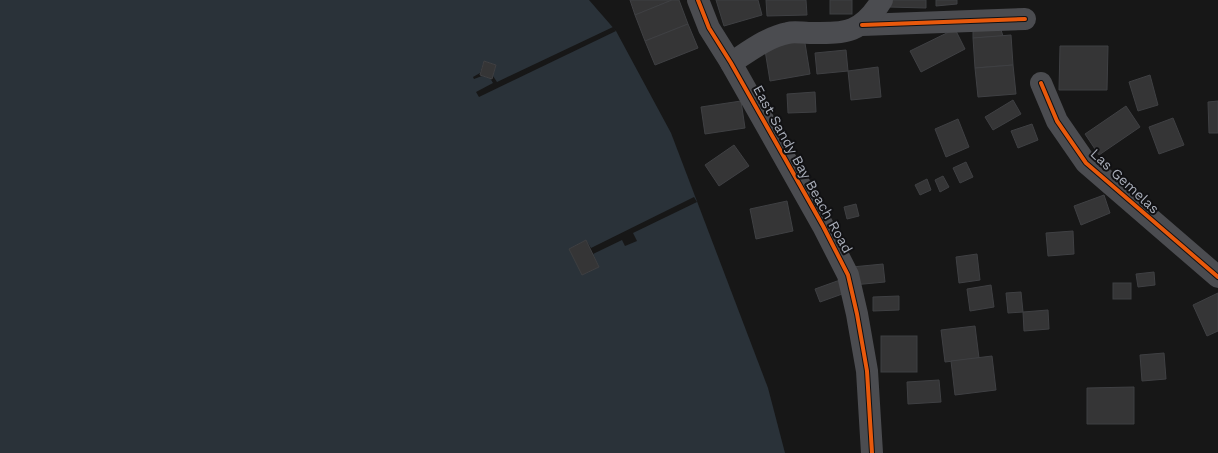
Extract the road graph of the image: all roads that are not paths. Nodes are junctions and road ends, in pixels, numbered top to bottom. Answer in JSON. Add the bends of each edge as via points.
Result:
{"nodes":[{"id":1,"x":698,"y":0,"type":"edge"},
{"id":2,"x":882,"y":0,"type":"edge"},
{"id":3,"x":1025,"y":19,"type":"dead end"},
{"id":4,"x":862,"y":24,"type":"junction"},
{"id":5,"x":731,"y":63,"type":"junction"},
{"id":6,"x":1041,"y":83,"type":"dead end"},
{"id":7,"x":1218,"y":277,"type":"edge"},
{"id":8,"x":872,"y":453,"type":"edge"}],
"edges":[{"from":1,"to":5,"type":"street","name":"East Sandy Bay Beach Road","via":[[709,28]]},
{"from":2,"to":4,"type":"street"},
{"from":3,"to":4,"type":"street"},
{"from":4,"to":5,"type":"street","via":[[851,31],[836,33],[788,32],[774,37]]},
{"from":5,"to":8,"type":"street","name":"East Sandy Bay Beach Road","via":[[848,275],[858,314],[867,371]]},
{"from":6,"to":7,"type":"street","name":"Las Gemelas","via":[[1057,121],[1086,162]]}]}
